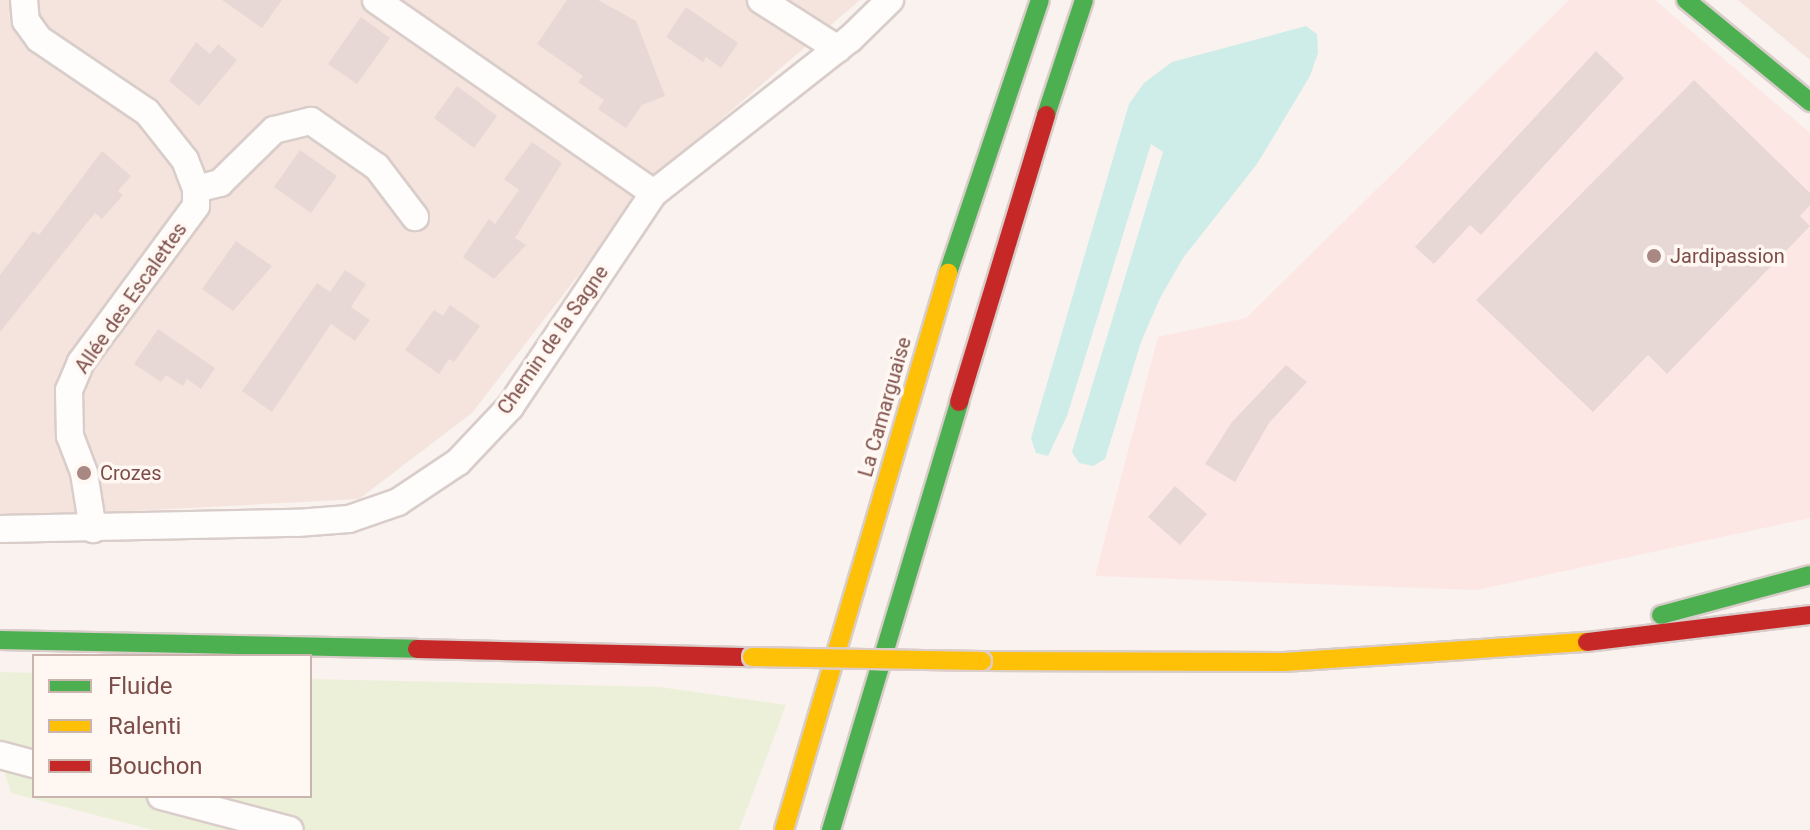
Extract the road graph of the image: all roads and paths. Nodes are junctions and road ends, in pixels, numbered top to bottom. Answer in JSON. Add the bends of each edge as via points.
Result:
{"nodes":[{"id":1,"x":24,"y":0,"type":"edge"},
{"id":2,"x":376,"y":0,"type":"edge"},
{"id":3,"x":761,"y":0,"type":"edge"},
{"id":4,"x":890,"y":0,"type":"edge"},
{"id":5,"x":1040,"y":0,"type":"edge"},
{"id":6,"x":1084,"y":0,"type":"edge"},
{"id":7,"x":1686,"y":0,"type":"edge"},
{"id":8,"x":838,"y":49,"type":"junction"},
{"id":9,"x":1810,"y":102,"type":"edge"},
{"id":10,"x":196,"y":189,"type":"junction"},
{"id":11,"x":654,"y":193,"type":"junction"},
{"id":12,"x":415,"y":217,"type":"dead end"},
{"id":13,"x":0,"y":529,"type":"edge"},
{"id":14,"x":93,"y":529,"type":"junction"},
{"id":15,"x":1810,"y":575,"type":"edge"},
{"id":16,"x":1810,"y":615,"type":"edge"},
{"id":17,"x":1584,"y":639,"type":"junction"},
{"id":18,"x":0,"y":640,"type":"edge"},
{"id":19,"x":813,"y":731,"type":"junction"},
{"id":20,"x":0,"y":755,"type":"edge"},
{"id":21,"x":32,"y":763,"type":"edge"},
{"id":22,"x":169,"y":798,"type":"edge"},
{"id":23,"x":290,"y":830,"type":"edge"},
{"id":24,"x":775,"y":830,"type":"edge"},
{"id":25,"x":784,"y":830,"type":"edge"},
{"id":26,"x":831,"y":830,"type":"edge"}],
"edges":[{"from":1,"to":10,"type":"street","via":[[26,21],[39,39],[147,112],[185,160]]},
{"from":2,"to":11,"type":"street"},
{"from":3,"to":8,"type":"street"},
{"from":4,"to":8,"type":"street","name":"Chemin de la Sagne"},
{"from":5,"to":19,"type":"main road","name":"La Camarguaise","via":[[940,296]]},
{"from":6,"to":26,"type":"main road","via":[[1032,156]]},
{"from":7,"to":9,"type":"main road"},
{"from":8,"to":11,"type":"street","name":"Chemin de la Sagne"},
{"from":10,"to":12,"type":"street","via":[[220,183],[274,130],[311,121],[377,167]]},
{"from":10,"to":14,"type":"street","name":"Allée des Escalettes","via":[[196,206],[81,362],[69,390],[70,436],[84,473]]},
{"from":11,"to":14,"type":"street","name":"Chemin de la Sagne","via":[[510,407],[458,462],[398,502],[349,519]]},
{"from":13,"to":14,"type":"street","name":"Chemin de la Sagne"},
{"from":15,"to":17,"type":"main road"},
{"from":16,"to":17,"type":"main road","via":[[1643,638]]},
{"from":17,"to":18,"type":"main road","bridge":true,"via":[[1284,662],[982,661]]},
{"from":19,"to":24,"type":"main road"},
{"from":19,"to":25,"type":"main road","name":"La Camarguaise"},
{"from":20,"to":21,"type":"street"},
{"from":22,"to":23,"type":"street"}]}
